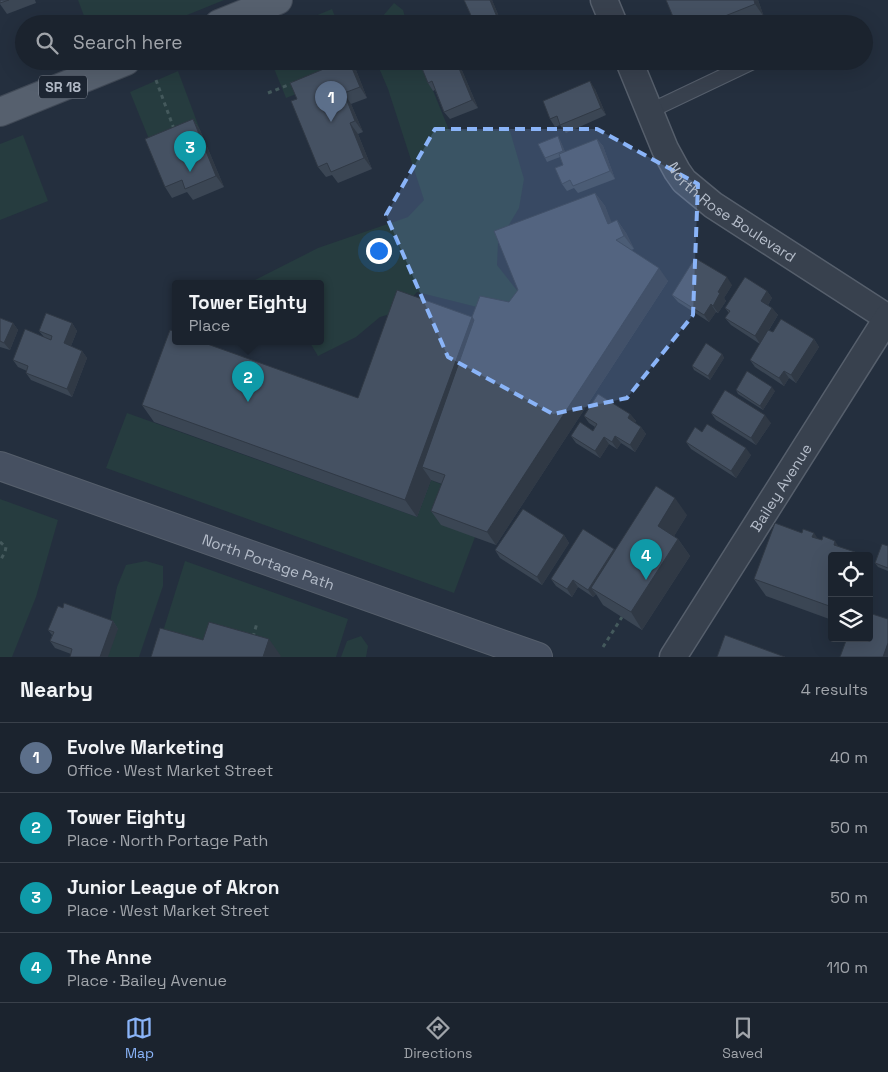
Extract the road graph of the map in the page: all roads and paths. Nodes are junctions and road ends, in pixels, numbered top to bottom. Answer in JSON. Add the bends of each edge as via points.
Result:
{"nodes":[{"id":1,"x":278,"y":0,"type":"edge"},
{"id":2,"x":604,"y":0,"type":"edge"},
{"id":3,"x":241,"y":15,"type":"edge"},
{"id":4,"x":610,"y":15,"type":"edge"},
{"id":5,"x":104,"y":70,"type":"edge"},
{"id":6,"x":322,"y":70,"type":"edge"},
{"id":7,"x":633,"y":70,"type":"edge"},
{"id":8,"x":736,"y":70,"type":"edge"},
{"id":9,"x":325,"y":78,"type":"edge"},
{"id":10,"x":156,"y":80,"type":"dead end"},
{"id":11,"x":300,"y":82,"type":"edge"},
{"id":12,"x":268,"y":93,"type":"dead end"},
{"id":13,"x":0,"y":112,"type":"edge"},
{"id":14,"x":650,"y":112,"type":"junction"},
{"id":15,"x":175,"y":130,"type":"edge"},
{"id":16,"x":888,"y":318,"type":"edge"},
{"id":17,"x":0,"y":466,"type":"edge"},
{"id":18,"x":0,"y":542,"type":"edge"},
{"id":19,"x":0,"y":561,"type":"edge"},
{"id":20,"x":622,"y":617,"type":"edge"},
{"id":21,"x":257,"y":623,"type":"dead end"},
{"id":22,"x":252,"y":639,"type":"edge"},
{"id":23,"x":603,"y":646,"type":"dead end"},
{"id":24,"x":538,"y":657,"type":"edge"},
{"id":25,"x":673,"y":657,"type":"edge"}],
"edges":[{"from":1,"to":3,"type":"main road"},
{"from":2,"to":4,"type":"street"},
{"from":5,"to":13,"type":"main road","number":"SR 18"},
{"from":6,"to":9,"type":"path"},
{"from":7,"to":14,"type":"street","name":"North Rose Boulevard"},
{"from":8,"to":14,"type":"lane"},
{"from":10,"to":15,"type":"path"},
{"from":11,"to":12,"type":"path"},
{"from":14,"to":16,"type":"street","name":"North Rose Boulevard","via":[[665,150],[677,171],[695,191]]},
{"from":16,"to":25,"type":"street","name":"Bailey Avenue"},
{"from":17,"to":24,"type":"main road","name":"North Portage Path"},
{"from":18,"to":19,"type":"path","via":[[6,547]]},
{"from":20,"to":23,"type":"path"},
{"from":21,"to":22,"type":"path"}]}
